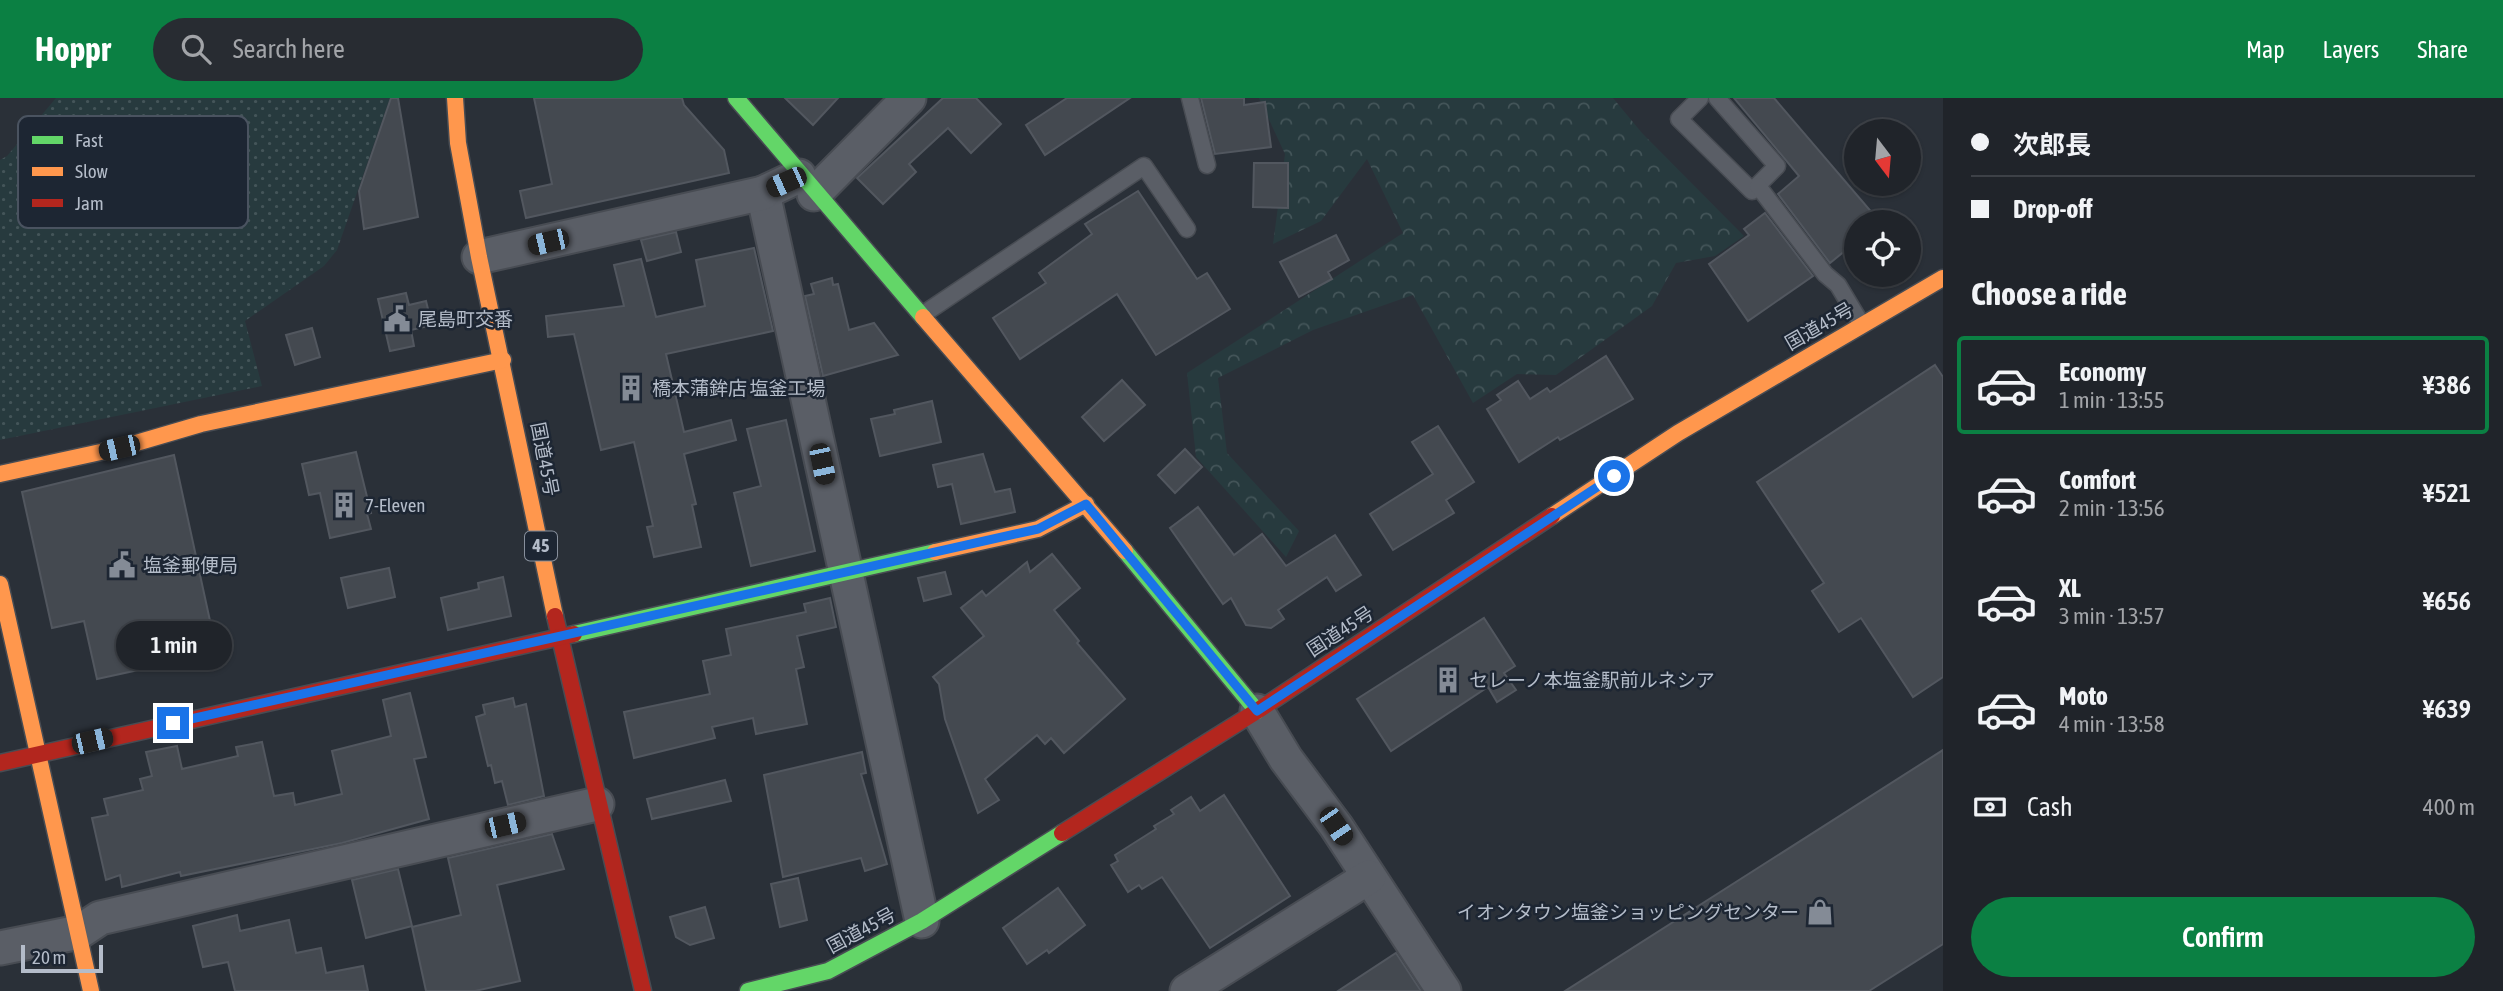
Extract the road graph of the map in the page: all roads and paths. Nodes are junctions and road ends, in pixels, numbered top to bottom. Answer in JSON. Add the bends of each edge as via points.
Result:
{"nodes":[{"id":1,"x":455,"y":98,"type":"edge"},
{"id":2,"x":909,"y":98,"type":"edge"},
{"id":3,"x":1190,"y":98,"type":"edge"},
{"id":4,"x":1700,"y":98,"type":"edge"},
{"id":5,"x":1717,"y":98,"type":"edge"},
{"id":6,"x":743,"y":101,"type":"edge"},
{"id":7,"x":1207,"y":165,"type":"dead end"},
{"id":8,"x":806,"y":185,"type":"junction"},
{"id":9,"x":1758,"y":186,"type":"junction"},
{"id":10,"x":763,"y":193,"type":"junction"},
{"id":11,"x":1187,"y":229,"type":"dead end"},
{"id":12,"x":478,"y":257,"type":"junction"},
{"id":13,"x":1943,"y":278,"type":"edge"},
{"id":14,"x":920,"y":316,"type":"junction"},
{"id":15,"x":1862,"y":325,"type":"junction"},
{"id":16,"x":503,"y":360,"type":"junction"},
{"id":17,"x":0,"y":474,"type":"edge"},
{"id":18,"x":1086,"y":504,"type":"junction"},
{"id":19,"x":846,"y":573,"type":"junction"},
{"id":20,"x":0,"y":584,"type":"edge"},
{"id":21,"x":559,"y":636,"type":"junction"},
{"id":22,"x":1257,"y":711,"type":"junction"},
{"id":23,"x":39,"y":753,"type":"junction"},
{"id":24,"x":0,"y":763,"type":"edge"},
{"id":25,"x":597,"y":804,"type":"junction"},
{"id":26,"x":1369,"y":877,"type":"junction"},
{"id":27,"x":922,"y":921,"type":"junction"},
{"id":28,"x":79,"y":932,"type":"junction"},
{"id":29,"x":0,"y":948,"type":"edge"},
{"id":30,"x":91,"y":991,"type":"edge"},
{"id":31,"x":643,"y":991,"type":"edge"},
{"id":32,"x":748,"y":991,"type":"edge"},
{"id":33,"x":1187,"y":991,"type":"edge"},
{"id":34,"x":1444,"y":991,"type":"edge"}],
"edges":[{"from":1,"to":12,"type":"main road","name":"国道45号","number":"45"},
{"from":2,"to":8,"type":"street"},
{"from":3,"to":7,"type":"lane"},
{"from":4,"to":9,"type":"lane","via":[[1679,119],[1752,191]]},
{"from":5,"to":9,"type":"lane","via":[[1777,166]]},
{"from":6,"to":8,"type":"main road"},
{"from":8,"to":10,"type":"street"},
{"from":8,"to":14,"type":"main road"},
{"from":9,"to":15,"type":"lane","via":[[1838,285]]},
{"from":10,"to":12,"type":"street"},
{"from":10,"to":19,"type":"street"},
{"from":11,"to":14,"type":"lane","via":[[1143,166]]},
{"from":12,"to":16,"type":"main road","name":"国道45号","number":"45"},
{"from":13,"to":15,"type":"main road","name":"国道45号"},
{"from":14,"to":18,"type":"main road"},
{"from":15,"to":22,"type":"main road","name":"国道45号","via":[[1678,433]]},
{"from":16,"to":17,"type":"main road","via":[[201,424]]},
{"from":16,"to":21,"type":"main road","name":"国道45号","number":"45"},
{"from":18,"to":19,"type":"main road","via":[[1038,529]]},
{"from":18,"to":22,"type":"main road"},
{"from":19,"to":21,"type":"main road"},
{"from":19,"to":27,"type":"street"},
{"from":20,"to":23,"type":"main road"},
{"from":21,"to":23,"type":"main road"},
{"from":21,"to":25,"type":"main road","name":"国道45号","number":"45"},
{"from":22,"to":26,"type":"street"},
{"from":22,"to":27,"type":"main road","name":"国道45号"},
{"from":23,"to":24,"type":"main road"},
{"from":23,"to":28,"type":"main road"},
{"from":25,"to":28,"type":"street","via":[[100,918]]},
{"from":25,"to":31,"type":"main road","name":"国道45号","number":"45"},
{"from":26,"to":33,"type":"street"},
{"from":26,"to":34,"type":"street"},
{"from":27,"to":32,"type":"main road","name":"国道45号","via":[[828,971]]},
{"from":28,"to":29,"type":"street"},
{"from":28,"to":30,"type":"main road"}]}
